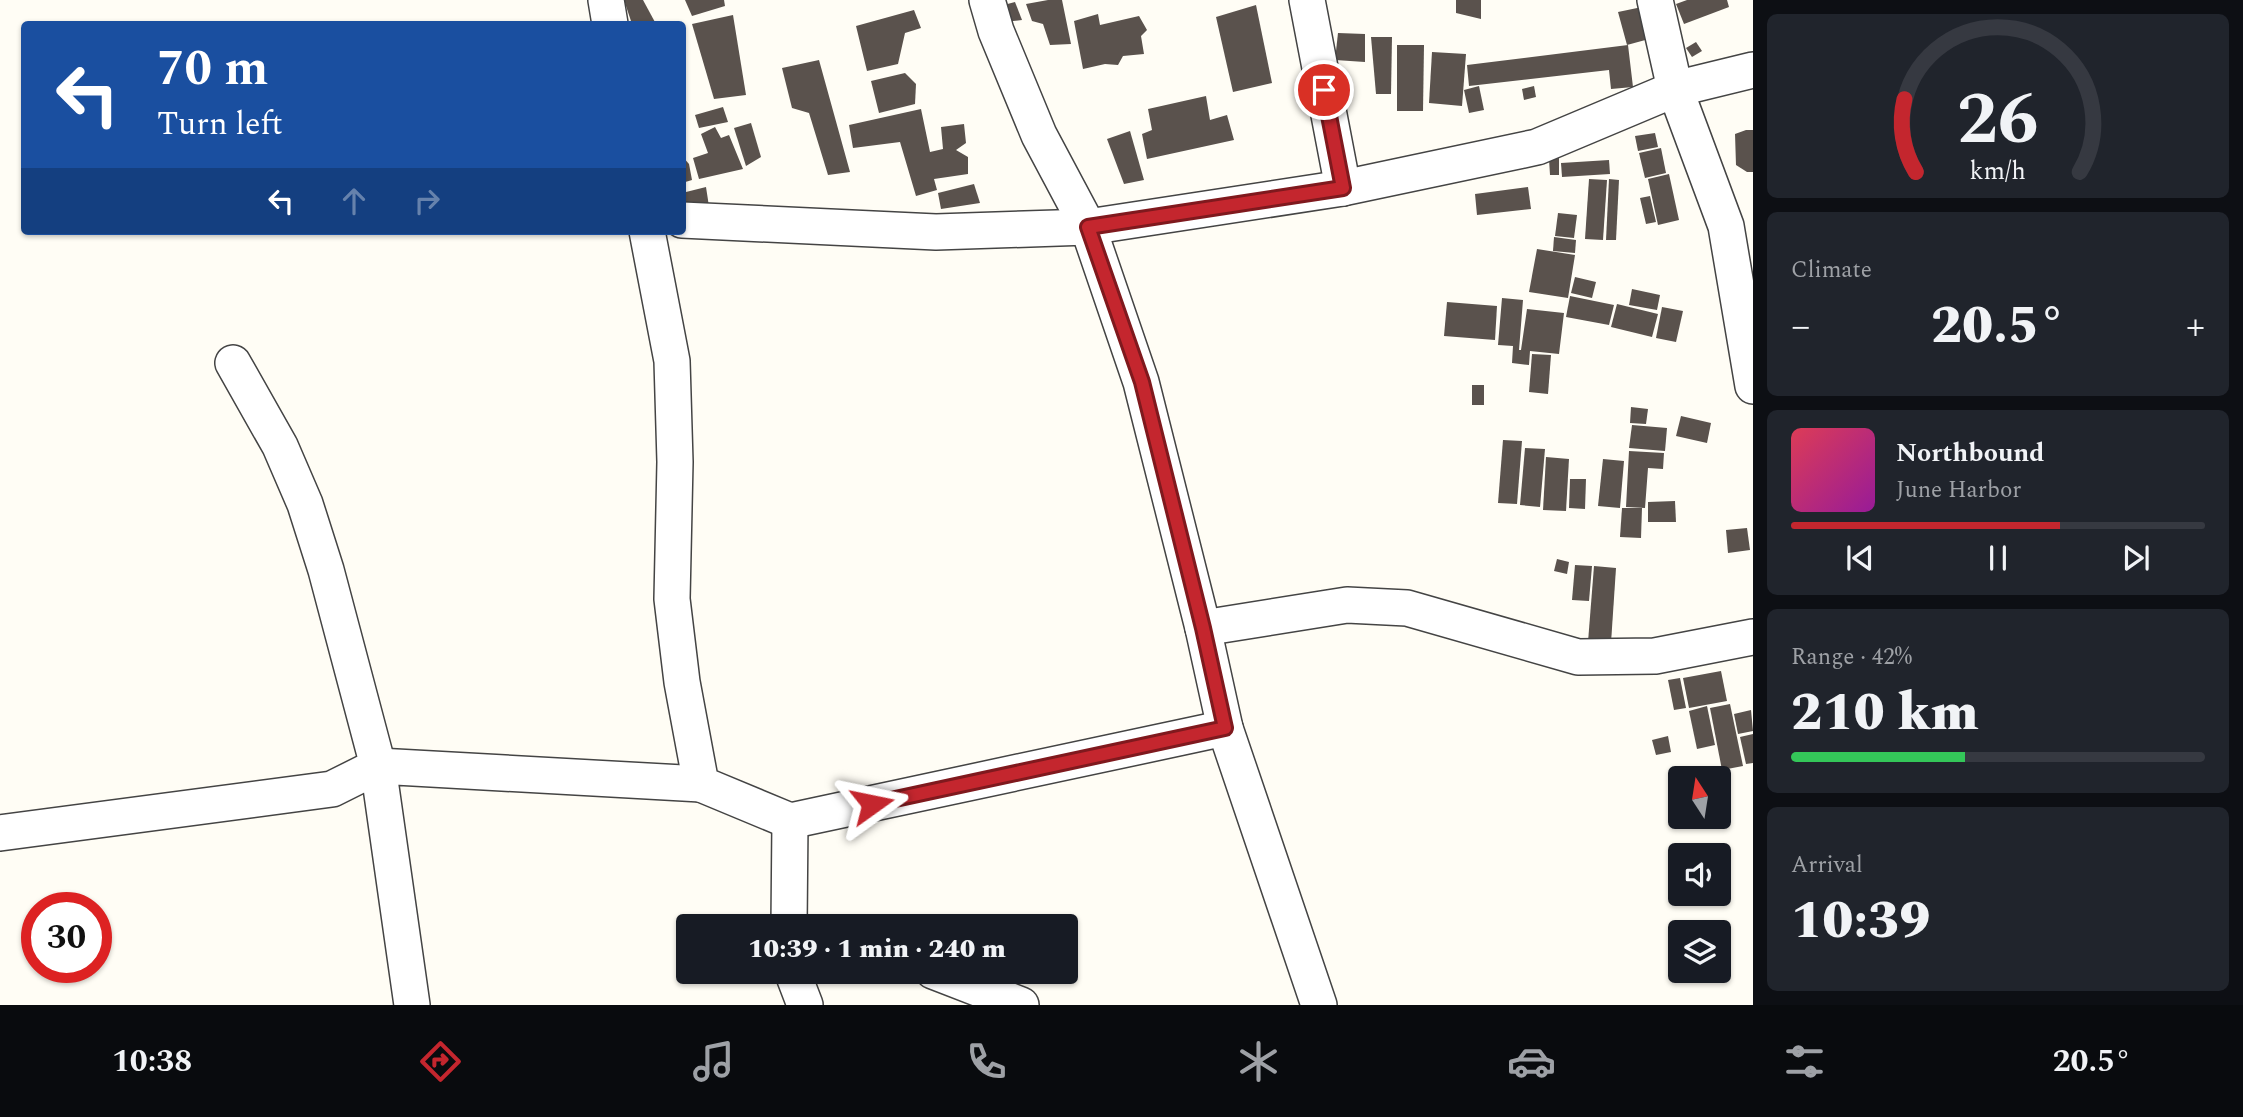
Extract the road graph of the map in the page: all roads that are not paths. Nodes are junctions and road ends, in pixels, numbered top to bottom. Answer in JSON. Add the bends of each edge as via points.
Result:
{"nodes":[{"id":1,"x":606,"y":0,"type":"edge"},
{"id":2,"x":987,"y":0,"type":"edge"},
{"id":3,"x":1307,"y":0,"type":"edge"},
{"id":4,"x":1655,"y":0,"type":"edge"},
{"id":5,"x":610,"y":21,"type":"edge"},
{"id":6,"x":1753,"y":70,"type":"edge"},
{"id":7,"x":1675,"y":89,"type":"junction"},
{"id":8,"x":1343,"y":188,"type":"junction"},
{"id":9,"x":686,"y":219,"type":"edge"},
{"id":10,"x":1088,"y":227,"type":"junction"},
{"id":11,"x":648,"y":235,"type":"edge"},
{"id":12,"x":233,"y":363,"type":"dead end"},
{"id":13,"x":1753,"y":386,"type":"edge"},
{"id":14,"x":1203,"y":628,"type":"junction"},
{"id":15,"x":1753,"y":637,"type":"edge"},
{"id":16,"x":1225,"y":728,"type":"junction"},
{"id":17,"x":378,"y":766,"type":"junction"},
{"id":18,"x":701,"y":783,"type":"junction"},
{"id":19,"x":790,"y":821,"type":"junction"},
{"id":20,"x":0,"y":833,"type":"edge"},
{"id":21,"x":789,"y":914,"type":"edge"},
{"id":22,"x":798,"y":984,"type":"edge"},
{"id":23,"x":967,"y":984,"type":"edge"},
{"id":24,"x":412,"y":1005,"type":"edge"},
{"id":25,"x":805,"y":1005,"type":"edge"},
{"id":26,"x":1021,"y":1005,"type":"edge"},
{"id":27,"x":1319,"y":1005,"type":"edge"}],
"edges":[{"from":1,"to":5,"type":"street"},
{"from":2,"to":10,"type":"street","via":[[1039,135]]},
{"from":3,"to":8,"type":"street"},
{"from":4,"to":7,"type":"street"},
{"from":6,"to":7,"type":"street"},
{"from":7,"to":8,"type":"street","via":[[1537,147]]},
{"from":7,"to":13,"type":"street","via":[[1726,226]]},
{"from":8,"to":10,"type":"street"},
{"from":9,"to":10,"type":"street","via":[[936,232]]},
{"from":10,"to":14,"type":"street","via":[[1142,382]]},
{"from":11,"to":18,"type":"street","via":[[672,361],[672,599]]},
{"from":12,"to":17,"type":"street","via":[[305,504]]},
{"from":14,"to":15,"type":"street","via":[[1347,605],[1407,608],[1578,657],[1655,656]]},
{"from":14,"to":16,"type":"street"},
{"from":16,"to":19,"type":"street"},
{"from":16,"to":27,"type":"street"},
{"from":17,"to":18,"type":"street"},
{"from":17,"to":20,"type":"street","via":[[332,789]]},
{"from":17,"to":24,"type":"street"},
{"from":18,"to":19,"type":"street"},
{"from":19,"to":21,"type":"street"},
{"from":22,"to":25,"type":"street"},
{"from":23,"to":26,"type":"street"}]}
